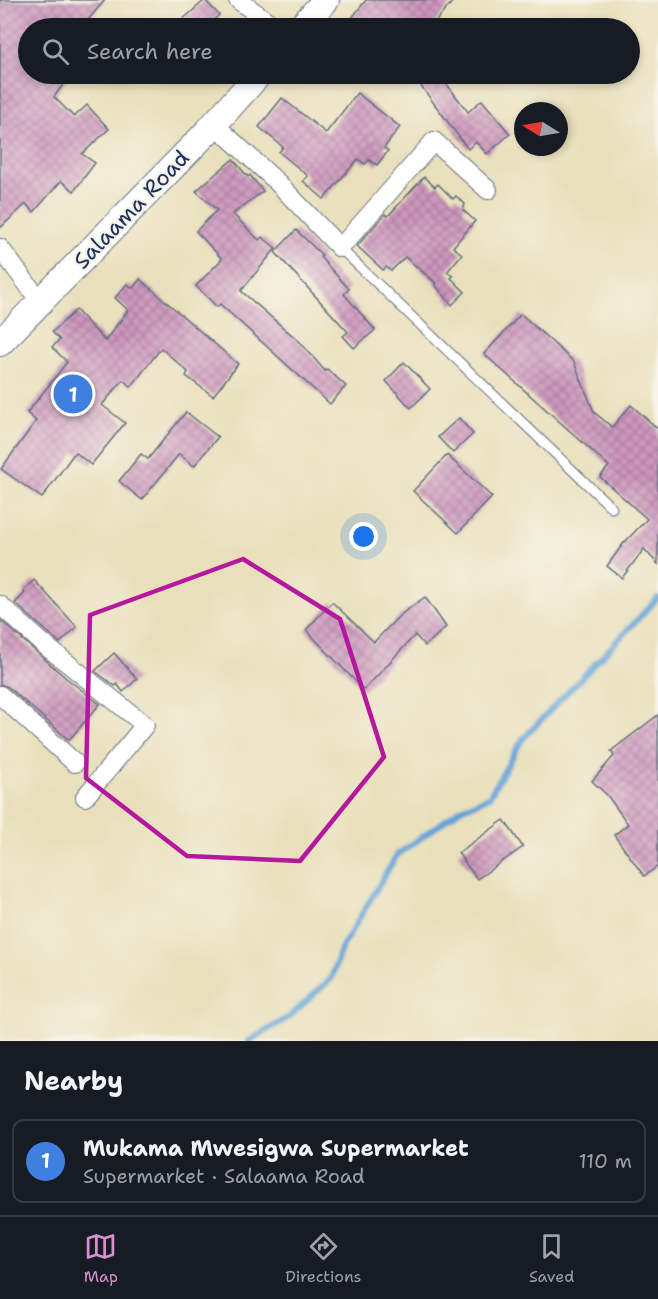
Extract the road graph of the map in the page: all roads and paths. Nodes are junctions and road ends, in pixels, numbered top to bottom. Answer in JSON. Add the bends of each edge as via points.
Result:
{"nodes":[{"id":1,"x":238,"y":0,"type":"edge"},
{"id":2,"x":326,"y":0,"type":"edge"},
{"id":3,"x":263,"y":18,"type":"edge"},
{"id":4,"x":309,"y":18,"type":"edge"},
{"id":5,"x":250,"y":84,"type":"edge"},
{"id":6,"x":214,"y":124,"type":"junction"},
{"id":7,"x":488,"y":190,"type":"dead end"},
{"id":8,"x":0,"y":248,"type":"edge"},
{"id":9,"x":340,"y":248,"type":"junction"},
{"id":10,"x":40,"y":301,"type":"junction"},
{"id":11,"x":0,"y":343,"type":"edge"},
{"id":12,"x":612,"y":508,"type":"dead end"},
{"id":13,"x":0,"y":605,"type":"edge"},
{"id":14,"x":0,"y":695,"type":"edge"},
{"id":15,"x":75,"y":763,"type":"dead end"},
{"id":16,"x":85,"y":797,"type":"dead end"}],
"edges":[{"from":1,"to":3,"type":"street"},
{"from":2,"to":4,"type":"main road"},
{"from":5,"to":6,"type":"main road","name":"Salaama Road"},
{"from":6,"to":9,"type":"street"},
{"from":6,"to":10,"type":"main road","name":"Salaama Road"},
{"from":7,"to":9,"type":"street","via":[[434,141]]},
{"from":8,"to":10,"type":"street"},
{"from":9,"to":12,"type":"lane"},
{"from":10,"to":11,"type":"main road","name":"Salaama Road"},
{"from":13,"to":16,"type":"street","via":[[145,724]]},
{"from":14,"to":15,"type":"street"}]}
